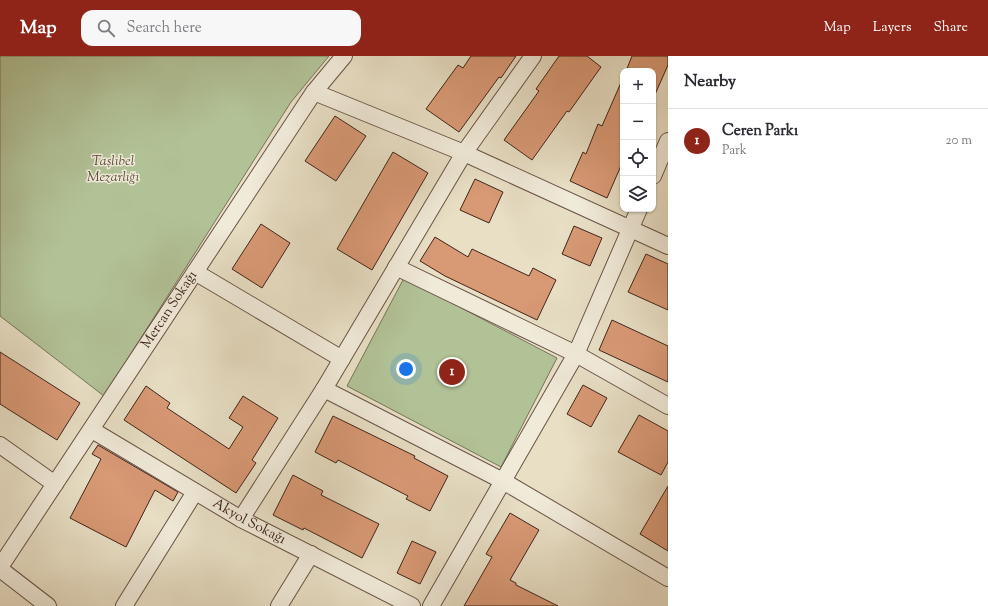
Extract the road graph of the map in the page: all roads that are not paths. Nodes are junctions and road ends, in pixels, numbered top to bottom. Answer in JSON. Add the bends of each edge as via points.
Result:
{"nodes":[{"id":1,"x":344,"y":56,"type":"edge"},
{"id":2,"x":533,"y":56,"type":"edge"},
{"id":3,"x":314,"y":92,"type":"junction"},
{"id":4,"x":668,"y":141,"type":"edge"},
{"id":5,"x":464,"y":152,"type":"junction"},
{"id":6,"x":656,"y":169,"type":"edge"},
{"id":7,"x":638,"y":212,"type":"edge"},
{"id":8,"x":631,"y":228,"type":"junction"},
{"id":9,"x":668,"y":246,"type":"edge"},
{"id":10,"x":396,"y":267,"type":"junction"},
{"id":11,"x":195,"y":272,"type":"junction"},
{"id":12,"x":576,"y":354,"type":"junction"},
{"id":13,"x":342,"y":359,"type":"junction"},
{"id":14,"x":324,"y":390,"type":"junction"},
{"id":15,"x":668,"y":406,"type":"edge"},
{"id":16,"x":92,"y":430,"type":"junction"},
{"id":17,"x":0,"y":445,"type":"edge"},
{"id":18,"x":503,"y":481,"type":"junction"},
{"id":19,"x":56,"y":484,"type":"junction"},
{"id":20,"x":195,"y":492,"type":"junction"},
{"id":21,"x":242,"y":519,"type":"junction"},
{"id":22,"x":311,"y":554,"type":"junction"},
{"id":23,"x":0,"y":568,"type":"edge"},
{"id":24,"x":668,"y":578,"type":"edge"},
{"id":25,"x":48,"y":606,"type":"edge"},
{"id":26,"x":124,"y":606,"type":"edge"},
{"id":27,"x":279,"y":606,"type":"edge"},
{"id":28,"x":412,"y":606,"type":"edge"},
{"id":29,"x":431,"y":606,"type":"edge"}],
"edges":[{"from":1,"to":3,"type":"street","name":"Mercan Sokağı"},
{"from":2,"to":5,"type":"street"},
{"from":3,"to":5,"type":"street"},
{"from":3,"to":11,"type":"street","name":"Mercan Sokağı"},
{"from":4,"to":6,"type":"street"},
{"from":5,"to":8,"type":"street"},
{"from":5,"to":10,"type":"street"},
{"from":7,"to":8,"type":"street"},
{"from":8,"to":9,"type":"street"},
{"from":8,"to":12,"type":"street"},
{"from":10,"to":12,"type":"street"},
{"from":10,"to":13,"type":"street"},
{"from":11,"to":13,"type":"street"},
{"from":11,"to":16,"type":"street","name":"Mercan Sokağı"},
{"from":12,"to":15,"type":"street"},
{"from":12,"to":18,"type":"street"},
{"from":13,"to":14,"type":"street"},
{"from":14,"to":18,"type":"street"},
{"from":14,"to":21,"type":"street"},
{"from":16,"to":19,"type":"street","name":"Mercan Sokağı"},
{"from":16,"to":20,"type":"street","name":"Akyol Sokağı"},
{"from":17,"to":19,"type":"street"},
{"from":18,"to":24,"type":"street"},
{"from":18,"to":29,"type":"street"},
{"from":19,"to":23,"type":"street","name":"Mercan Sokağı"},
{"from":20,"to":21,"type":"street","name":"Akyol Sokağı"},
{"from":20,"to":26,"type":"street"},
{"from":21,"to":22,"type":"street","name":"Akyol Sokağı"},
{"from":22,"to":27,"type":"street"},
{"from":22,"to":28,"type":"street","name":"Akyol Sokağı"},
{"from":23,"to":25,"type":"street"}]}
